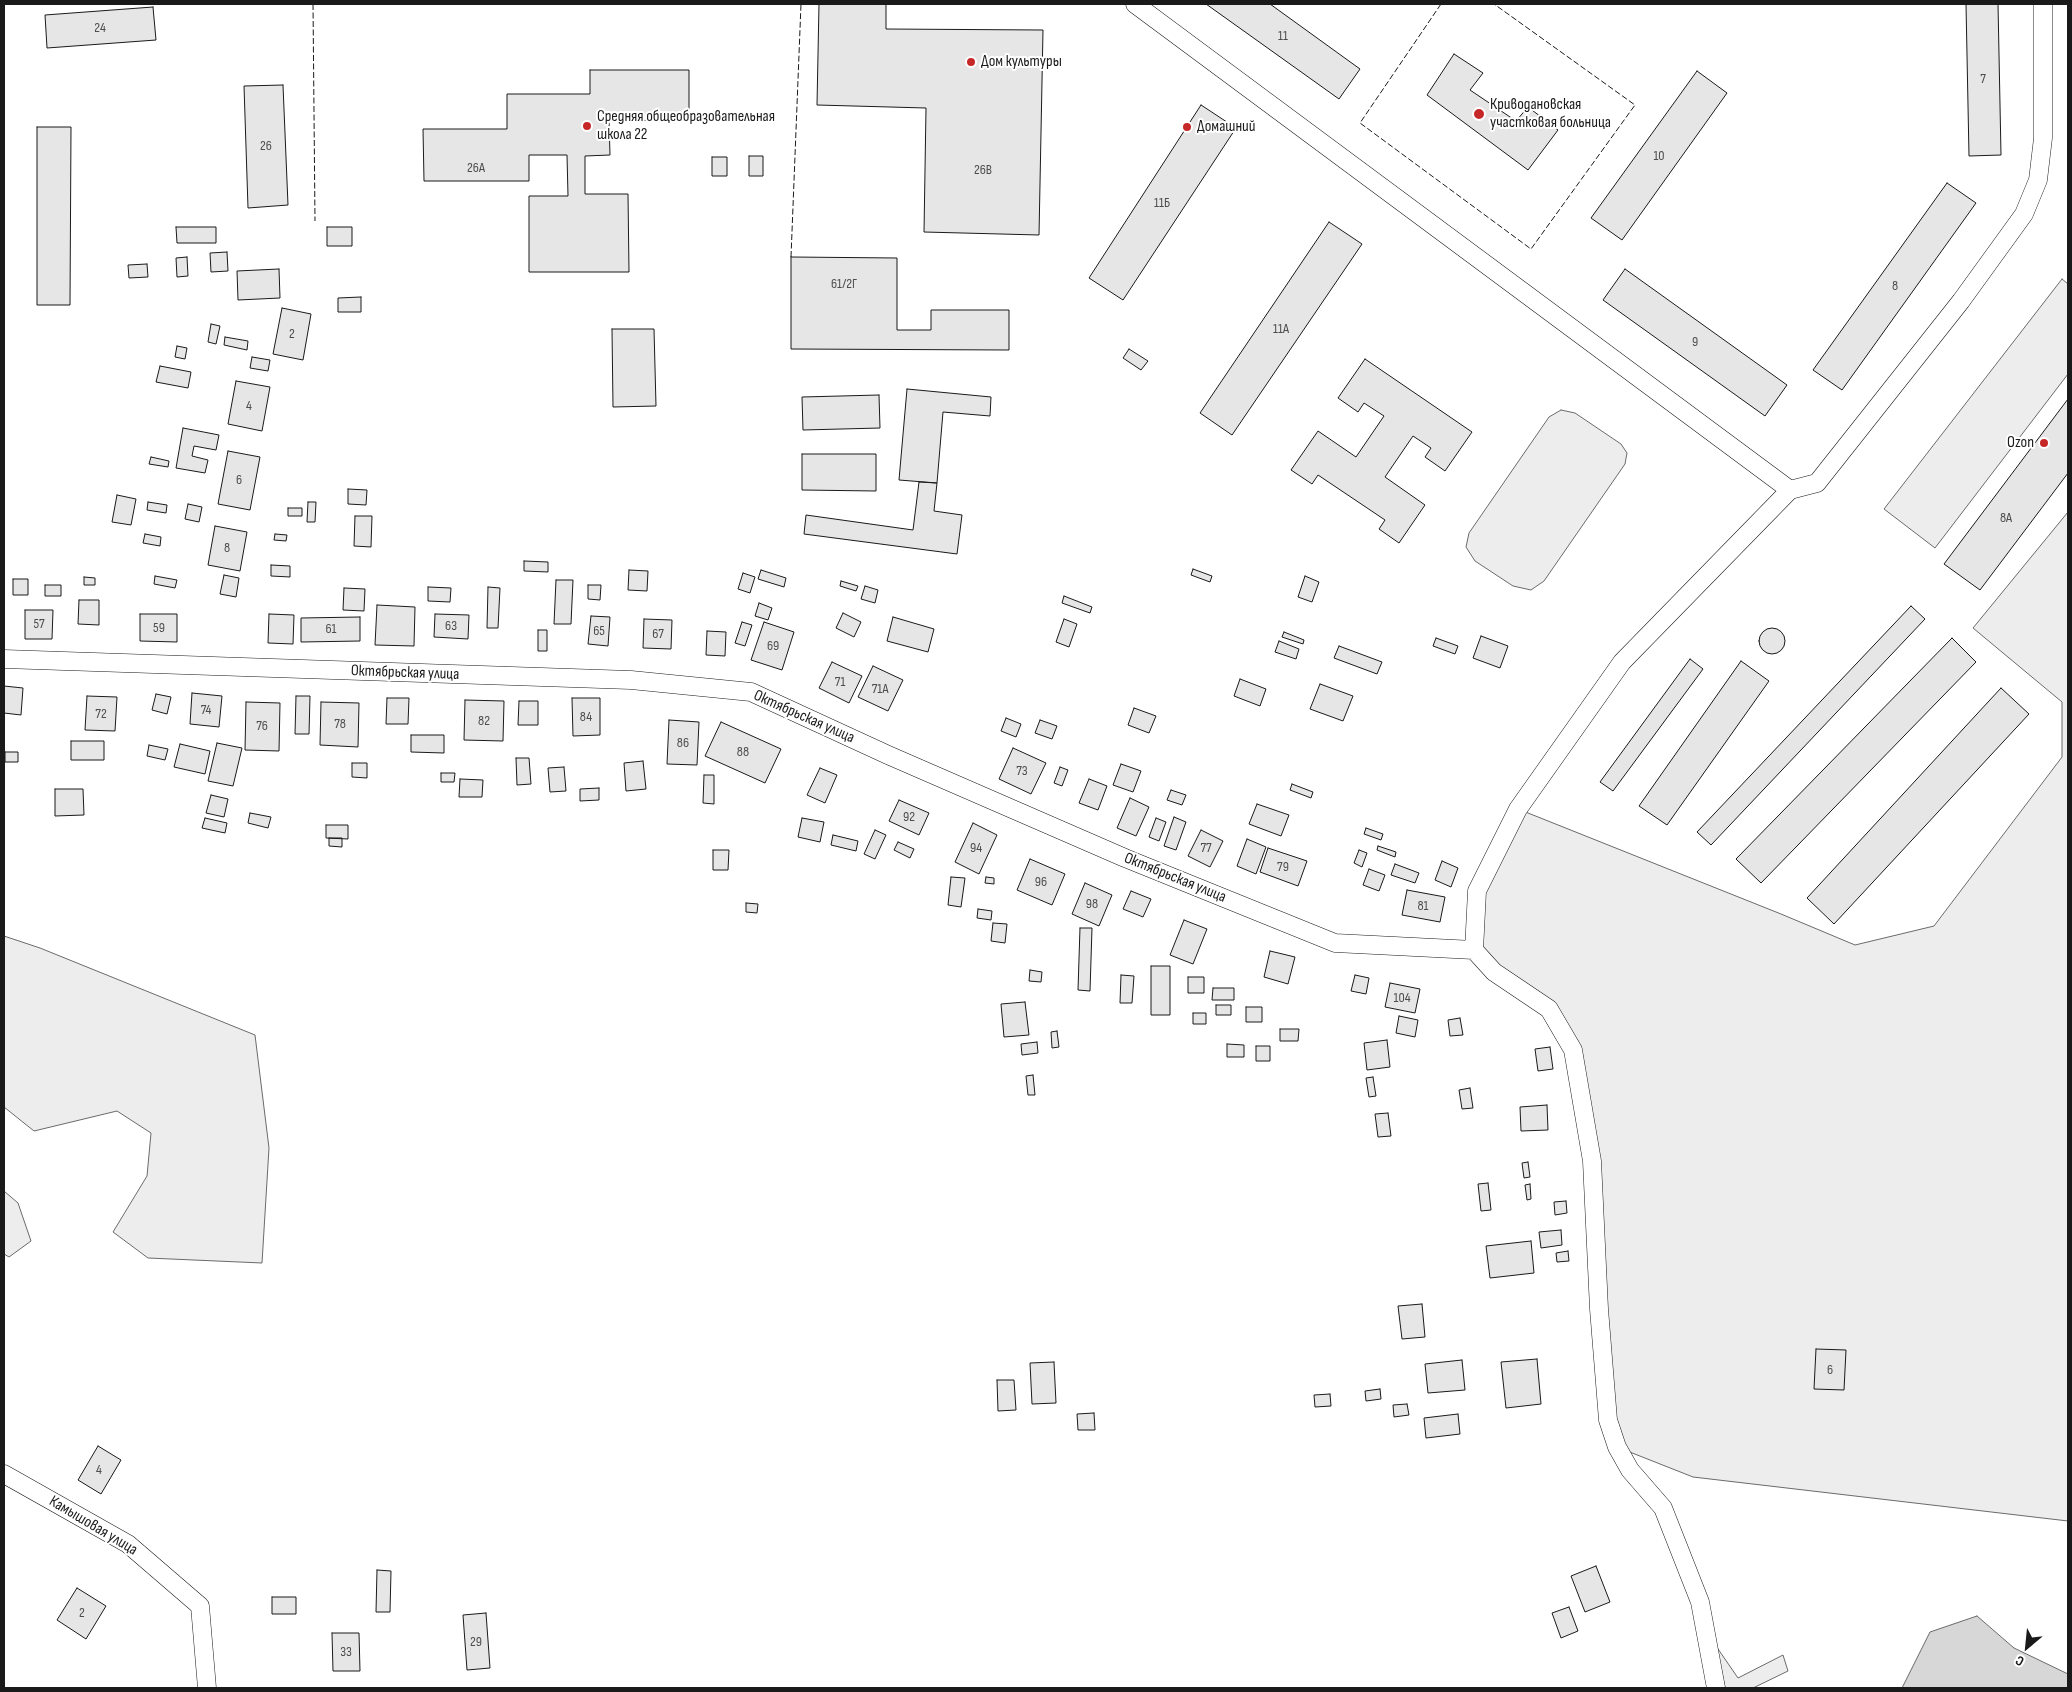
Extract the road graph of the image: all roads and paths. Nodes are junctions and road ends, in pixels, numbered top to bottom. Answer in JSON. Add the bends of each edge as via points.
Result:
{"nodes":[{"id":1,"x":1135,"y":4,"type":"edge"},
{"id":2,"x":2043,"y":4,"type":"edge"},
{"id":3,"x":1790,"y":490,"type":"junction"},
{"id":4,"x":4,"y":659,"type":"edge"},
{"id":5,"x":1474,"y":950,"type":"junction"},
{"id":6,"x":4,"y":1474,"type":"edge"},
{"id":7,"x":207,"y":1688,"type":"edge"},
{"id":8,"x":1716,"y":1688,"type":"edge"}],
"edges":[{"from":1,"to":3,"type":"street"},
{"from":2,"to":3,"type":"street","via":[[2043,138],[2038,180],[2024,214],[1961,301],[1817,483]]},
{"from":3,"to":5,"type":"street","via":[[1622,662],[1518,808],[1477,891]]},
{"from":4,"to":5,"type":"street","name":"Октябрьская улица","via":[[631,680],[751,692],[1125,858],[1335,943]]},
{"from":5,"to":8,"type":"street","via":[[1494,972],[1549,1009],[1573,1050],[1592,1160],[1608,1420],[1617,1447],[1630,1470],[1663,1508],[1700,1602]]},
{"from":6,"to":7,"type":"street","name":"Камышовая улица","via":[[128,1544],[200,1606]]}]}
